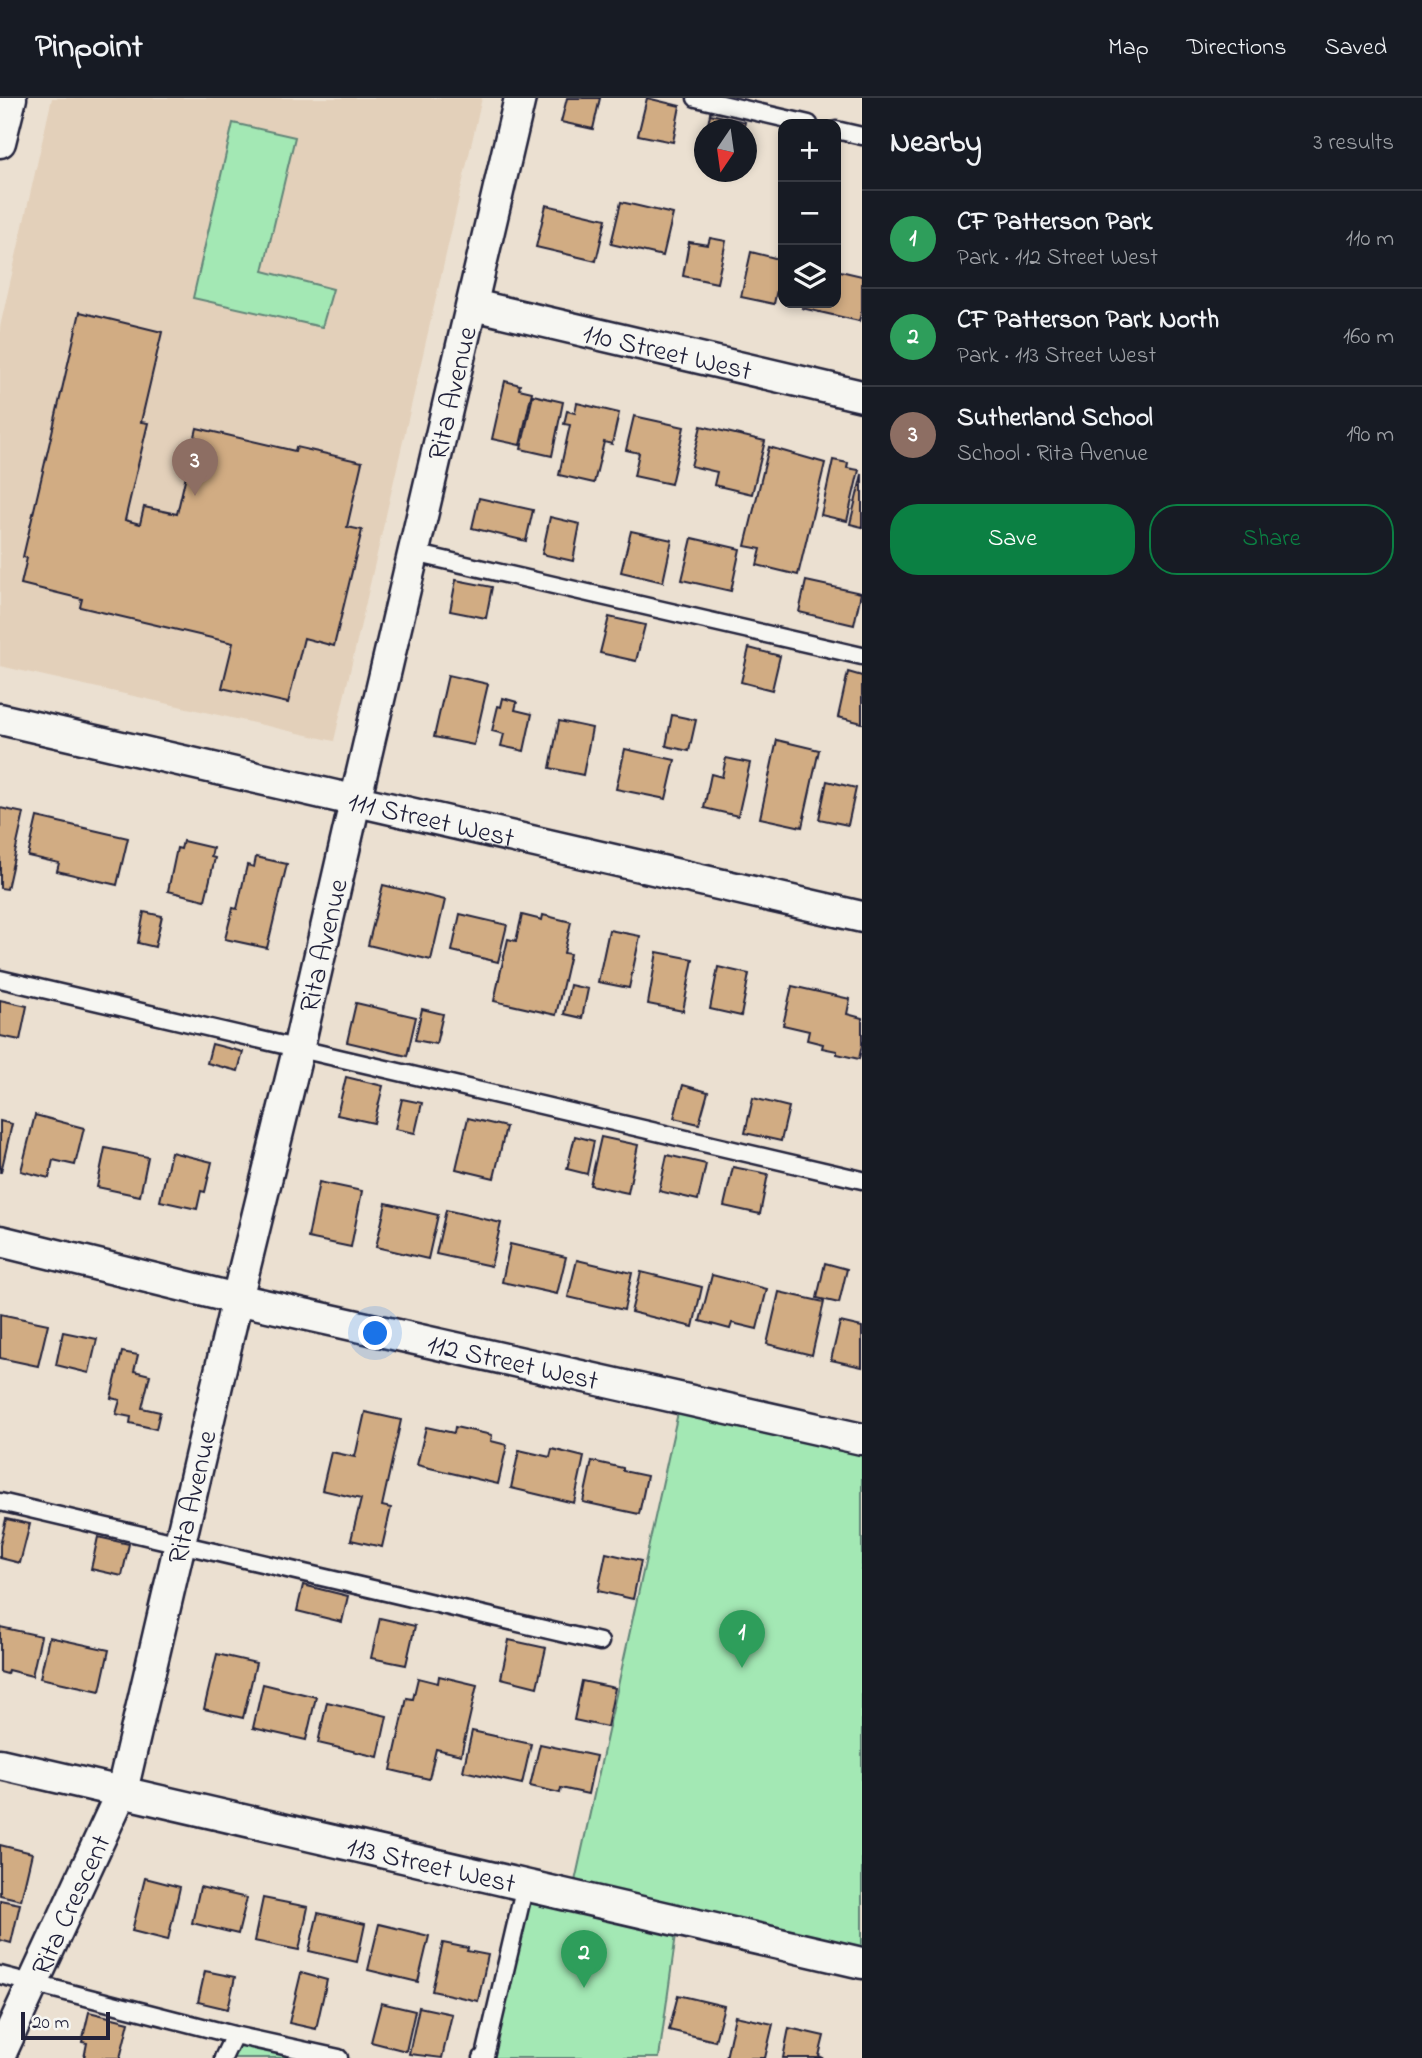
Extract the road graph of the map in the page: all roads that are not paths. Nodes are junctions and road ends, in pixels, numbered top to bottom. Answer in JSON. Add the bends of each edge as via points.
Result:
{"nodes":[{"id":1,"x":11,"y":98,"type":"edge"},
{"id":2,"x":520,"y":98,"type":"edge"},
{"id":3,"x":696,"y":98,"type":"edge"},
{"id":4,"x":787,"y":119,"type":"edge"},
{"id":5,"x":841,"y":131,"type":"edge"},
{"id":6,"x":862,"y":136,"type":"edge"},
{"id":7,"x":0,"y":142,"type":"edge"},
{"id":8,"x":473,"y":305,"type":"junction"},
{"id":9,"x":862,"y":396,"type":"edge"},
{"id":10,"x":414,"y":553,"type":"junction"},
{"id":11,"x":862,"y":656,"type":"edge"},
{"id":12,"x":0,"y":719,"type":"edge"},
{"id":13,"x":355,"y":802,"type":"junction"},
{"id":14,"x":862,"y":917,"type":"edge"},
{"id":15,"x":0,"y":979,"type":"edge"},
{"id":16,"x":298,"y":1050,"type":"junction"},
{"id":17,"x":862,"y":1180,"type":"edge"},
{"id":18,"x":0,"y":1241,"type":"edge"},
{"id":19,"x":237,"y":1299,"type":"junction"},
{"id":20,"x":862,"y":1439,"type":"edge"},
{"id":21,"x":0,"y":1502,"type":"edge"},
{"id":22,"x":180,"y":1543,"type":"junction"},
{"id":23,"x":600,"y":1642,"type":"dead end"},
{"id":24,"x":0,"y":1764,"type":"edge"},
{"id":25,"x":122,"y":1791,"type":"junction"},
{"id":26,"x":525,"y":1885,"type":"junction"},
{"id":27,"x":862,"y":1964,"type":"edge"},
{"id":28,"x":0,"y":1975,"type":"edge"},
{"id":29,"x":33,"y":1983,"type":"junction"},
{"id":30,"x":234,"y":2035,"type":"junction"},
{"id":31,"x":0,"y":2055,"type":"edge"},
{"id":32,"x":223,"y":2058,"type":"edge"},
{"id":33,"x":338,"y":2058,"type":"edge"},
{"id":34,"x":482,"y":2058,"type":"edge"}],
"edges":[{"from":1,"to":7,"type":"street"},
{"from":2,"to":8,"type":"street","name":"Rita Avenue"},
{"from":3,"to":4,"type":"lane"},
{"from":5,"to":6,"type":"lane"},
{"from":8,"to":9,"type":"street","name":"110 Street West"},
{"from":8,"to":10,"type":"street","name":"Rita Avenue"},
{"from":10,"to":11,"type":"lane"},
{"from":10,"to":13,"type":"street","name":"Rita Avenue"},
{"from":12,"to":13,"type":"street","name":"111 Street West"},
{"from":13,"to":14,"type":"street","name":"111 Street West"},
{"from":13,"to":16,"type":"street","name":"Rita Avenue"},
{"from":15,"to":16,"type":"lane"},
{"from":16,"to":17,"type":"lane"},
{"from":16,"to":19,"type":"street","name":"Rita Avenue"},
{"from":18,"to":19,"type":"street","name":"112 Street West"},
{"from":19,"to":20,"type":"street","name":"112 Street West"},
{"from":19,"to":22,"type":"street","name":"Rita Avenue"},
{"from":21,"to":22,"type":"lane"},
{"from":22,"to":23,"type":"lane"},
{"from":22,"to":25,"type":"street","name":"Rita Avenue"},
{"from":24,"to":25,"type":"street","name":"113 Street West"},
{"from":25,"to":26,"type":"street","name":"113 Street West"},
{"from":25,"to":29,"type":"street","name":"Rita Crescent"},
{"from":26,"to":27,"type":"street","name":"113 Street West"},
{"from":26,"to":34,"type":"lane"},
{"from":28,"to":29,"type":"lane"},
{"from":29,"to":30,"type":"lane"},
{"from":29,"to":31,"type":"street","name":"Rita Crescent"},
{"from":30,"to":32,"type":"lane"},
{"from":30,"to":33,"type":"lane"}]}
